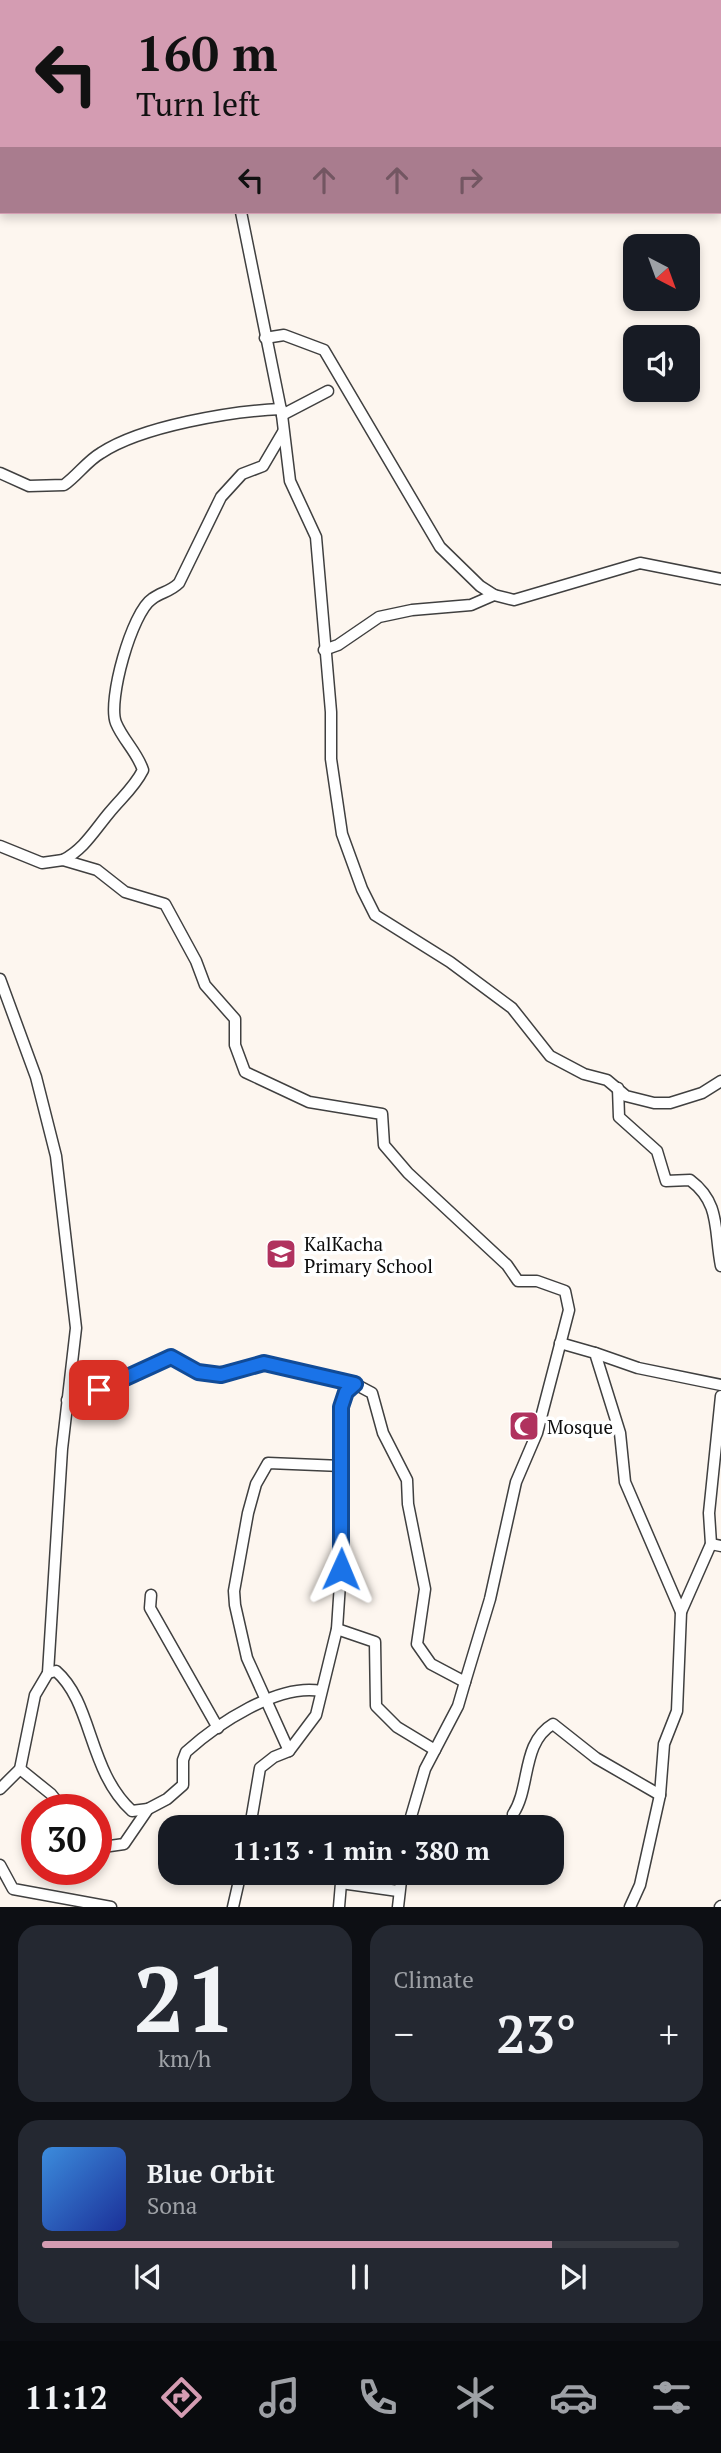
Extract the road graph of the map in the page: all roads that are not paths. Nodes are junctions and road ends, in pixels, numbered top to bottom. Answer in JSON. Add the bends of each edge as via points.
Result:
{"nodes":[{"id":1,"x":240,"y":214,"type":"edge"},
{"id":2,"x":265,"y":338,"type":"junction"},
{"id":3,"x":328,"y":391,"type":"dead end"},
{"id":4,"x":281,"y":412,"type":"junction"},
{"id":5,"x":284,"y":432,"type":"junction"},
{"id":6,"x":0,"y":474,"type":"edge"},
{"id":7,"x":721,"y":579,"type":"edge"},
{"id":8,"x":494,"y":594,"type":"junction"},
{"id":9,"x":324,"y":650,"type":"junction"},
{"id":10,"x":0,"y":846,"type":"edge"},
{"id":11,"x":63,"y":860,"type":"junction"},
{"id":12,"x":0,"y":979,"type":"edge"},
{"id":13,"x":721,"y":1081,"type":"edge"},
{"id":14,"x":618,"y":1088,"type":"junction"},
{"id":15,"x":721,"y":1266,"type":"edge"},
{"id":16,"x":560,"y":1343,"type":"junction"},
{"id":17,"x":595,"y":1353,"type":"junction"},
{"id":18,"x":355,"y":1384,"type":"junction"},
{"id":19,"x":721,"y":1385,"type":"edge"},
{"id":20,"x":721,"y":1396,"type":"edge"},
{"id":21,"x":67,"y":1400,"type":"junction"},
{"id":22,"x":342,"y":1466,"type":"junction"},
{"id":23,"x":716,"y":1545,"type":"edge"},
{"id":24,"x":151,"y":1595,"type":"dead end"},
{"id":25,"x":681,"y":1612,"type":"junction"},
{"id":26,"x":337,"y":1629,"type":"junction"},
{"id":27,"x":48,"y":1673,"type":"junction"},
{"id":28,"x":466,"y":1682,"type":"junction"},
{"id":29,"x":321,"y":1691,"type":"junction"},
{"id":30,"x":267,"y":1699,"type":"junction"},
{"id":31,"x":218,"y":1728,"type":"junction"},
{"id":32,"x":435,"y":1750,"type":"junction"},
{"id":33,"x":289,"y":1751,"type":"junction"},
{"id":34,"x":20,"y":1769,"type":"junction"},
{"id":35,"x":0,"y":1789,"type":"edge"},
{"id":36,"x":51,"y":1794,"type":"edge"},
{"id":37,"x":660,"y":1795,"type":"junction"},
{"id":38,"x":148,"y":1808,"type":"junction"},
{"id":39,"x":513,"y":1814,"type":"dead end"},
{"id":40,"x":252,"y":1815,"type":"edge"},
{"id":41,"x":412,"y":1815,"type":"edge"},
{"id":42,"x":112,"y":1846,"type":"edge"},
{"id":43,"x":0,"y":1865,"type":"edge"},
{"id":44,"x":238,"y":1885,"type":"edge"},
{"id":45,"x":399,"y":1885,"type":"edge"},
{"id":46,"x":0,"y":1886,"type":"edge"},
{"id":47,"x":13,"y":1889,"type":"junction"},
{"id":48,"x":398,"y":1891,"type":"junction"},
{"id":49,"x":111,"y":1907,"type":"edge"},
{"id":50,"x":233,"y":1907,"type":"edge"},
{"id":51,"x":339,"y":1907,"type":"edge"},
{"id":52,"x":398,"y":1907,"type":"edge"},
{"id":53,"x":630,"y":1907,"type":"edge"}],
"edges":[{"from":1,"to":2,"type":"street"},
{"from":2,"to":4,"type":"street"},
{"from":2,"to":8,"type":"street","via":[[284,335],[324,350],[440,547]]},
{"from":3,"to":4,"type":"street"},
{"from":4,"to":5,"type":"street"},
{"from":4,"to":6,"type":"street","via":[[201,419],[145,433],[100,453],[64,485],[29,486]]},
{"from":5,"to":9,"type":"street","via":[[290,481],[316,537]]},
{"from":5,"to":11,"type":"street","via":[[263,466],[242,474],[221,497],[179,583],[152,598],[142,611],[121,664],[115,709],[116,722],[143,770],[80,851]]},
{"from":7,"to":8,"type":"street","via":[[640,563],[514,600]]},
{"from":8,"to":9,"type":"street","via":[[471,605],[421,608],[380,617]]},
{"from":9,"to":14,"type":"street","via":[[331,759],[342,834],[375,915],[512,1007],[550,1056]]},
{"from":10,"to":11,"type":"street","via":[[42,863]]},
{"from":11,"to":16,"type":"street","via":[[97,870],[125,891],[165,904],[205,985],[235,1019],[235,1045],[246,1072],[309,1102],[382,1114],[384,1145],[518,1281],[537,1281],[565,1291],[569,1310]]},
{"from":12,"to":21,"type":"street","via":[[36,1077],[56,1156],[76,1328]]},
{"from":13,"to":14,"type":"street","via":[[670,1103],[626,1096]]},
{"from":14,"to":15,"type":"street","via":[[619,1117],[657,1151],[666,1181],[690,1180],[706,1192],[715,1212]]},
{"from":16,"to":17,"type":"street"},
{"from":16,"to":28,"type":"street","via":[[537,1433],[516,1482]]},
{"from":17,"to":19,"type":"street","via":[[638,1368]]},
{"from":17,"to":25,"type":"street","via":[[620,1433],[625,1482]]},
{"from":18,"to":21,"type":"street","via":[[264,1363],[221,1375],[198,1372],[171,1357]]},
{"from":18,"to":22,"type":"street","via":[[346,1392],[341,1407]]},
{"from":18,"to":28,"type":"street","via":[[375,1397],[383,1433],[407,1480],[425,1589],[417,1644],[431,1664]]},
{"from":20,"to":23,"type":"street","via":[[709,1513]]},
{"from":21,"to":27,"type":"street"},
{"from":22,"to":26,"type":"street"},
{"from":22,"to":30,"type":"street","via":[[274,1461],[264,1468],[256,1484],[234,1591],[247,1658]]},
{"from":23,"to":25,"type":"street"},
{"from":24,"to":31,"type":"street","via":[[150,1608]]},
{"from":25,"to":37,"type":"street","via":[[677,1711],[664,1744]]},
{"from":26,"to":29,"type":"street"},
{"from":26,"to":32,"type":"street","via":[[375,1642],[376,1706],[397,1727]]},
{"from":27,"to":34,"type":"street","via":[[35,1695]]},
{"from":27,"to":38,"type":"street","via":[[56,1671],[75,1695],[114,1792],[132,1811]]},
{"from":28,"to":32,"type":"street"},
{"from":29,"to":30,"type":"street","via":[[304,1689]]},
{"from":29,"to":33,"type":"street","via":[[316,1715]]},
{"from":30,"to":31,"type":"street"},
{"from":30,"to":33,"type":"street"},
{"from":31,"to":38,"type":"street","via":[[187,1752],[180,1788]]},
{"from":32,"to":41,"type":"street"},
{"from":33,"to":40,"type":"street","via":[[260,1768]]},
{"from":34,"to":35,"type":"street"},
{"from":34,"to":36,"type":"street"},
{"from":37,"to":39,"type":"street","via":[[596,1758],[553,1724],[528,1757],[525,1790]]},
{"from":37,"to":53,"type":"street","via":[[640,1885]]},
{"from":38,"to":42,"type":"street","via":[[124,1844]]},
{"from":43,"to":47,"type":"street"},
{"from":44,"to":50,"type":"street"},
{"from":45,"to":48,"type":"street"},
{"from":46,"to":47,"type":"street"},
{"from":47,"to":49,"type":"street"},
{"from":48,"to":51,"type":"street","via":[[341,1883]]},
{"from":48,"to":52,"type":"street"}]}
